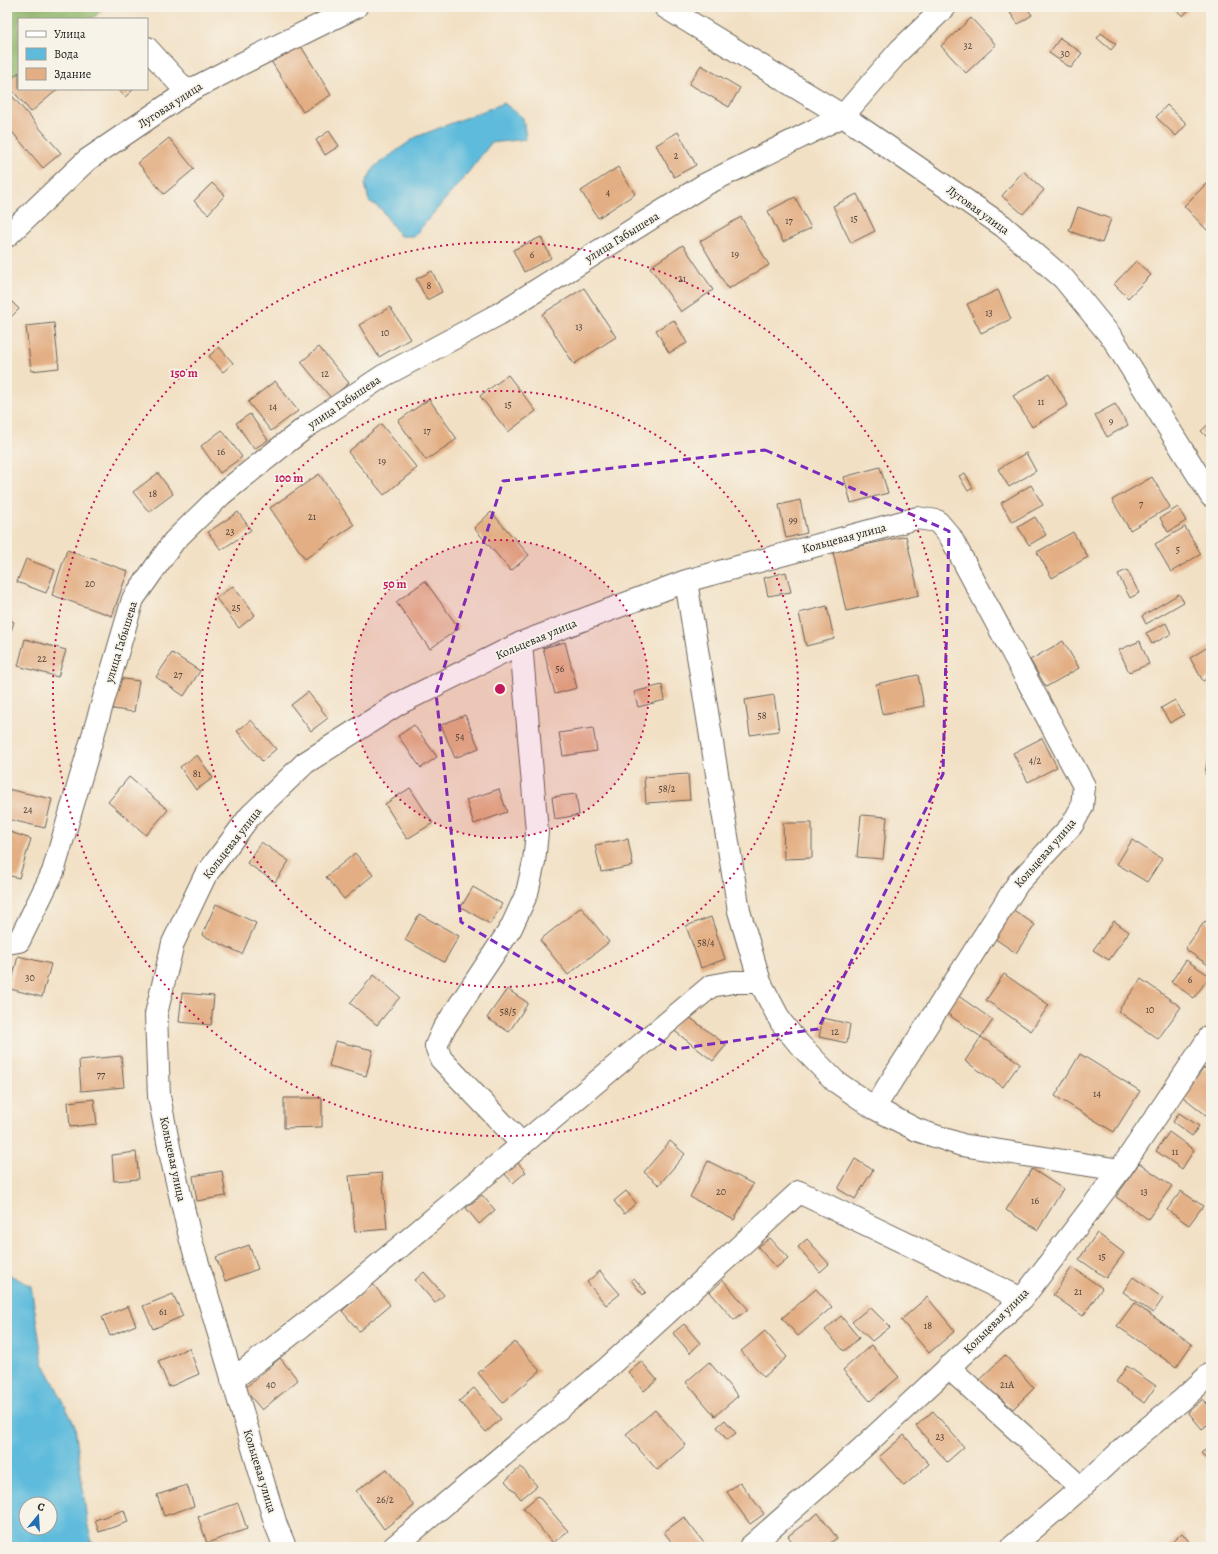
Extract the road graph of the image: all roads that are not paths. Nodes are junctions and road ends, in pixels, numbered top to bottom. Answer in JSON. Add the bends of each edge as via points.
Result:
{"nodes":[{"id":1,"x":665,"y":7,"type":"edge"},
{"id":2,"x":945,"y":7,"type":"edge"},
{"id":3,"x":349,"y":8,"type":"edge"},
{"id":4,"x":148,"y":49,"type":"edge"},
{"id":5,"x":187,"y":92,"type":"junction"},
{"id":6,"x":843,"y":116,"type":"junction"},
{"id":7,"x":7,"y":236,"type":"edge"},
{"id":8,"x":1211,"y":496,"type":"edge"},
{"id":9,"x":686,"y":581,"type":"junction"},
{"id":10,"x":521,"y":643,"type":"junction"},
{"id":11,"x":7,"y":942,"type":"edge"},
{"id":12,"x":760,"y":982,"type":"junction"},
{"id":13,"x":1211,"y":1034,"type":"edge"},
{"id":14,"x":874,"y":1108,"type":"junction"},
{"id":15,"x":522,"y":1144,"type":"junction"},
{"id":16,"x":1120,"y":1170,"type":"junction"},
{"id":17,"x":1022,"y":1299,"type":"junction"},
{"id":18,"x":948,"y":1367,"type":"junction"},
{"id":19,"x":1211,"y":1373,"type":"edge"},
{"id":20,"x":232,"y":1380,"type":"junction"},
{"id":21,"x":1081,"y":1488,"type":"junction"},
{"id":22,"x":285,"y":1547,"type":"edge"},
{"id":23,"x":394,"y":1547,"type":"edge"},
{"id":24,"x":750,"y":1547,"type":"edge"},
{"id":25,"x":1012,"y":1547,"type":"edge"}],
"edges":[{"from":1,"to":6,"type":"street","name":"Луговая улица"},
{"from":2,"to":6,"type":"street","via":[[900,50]]},
{"from":3,"to":5,"type":"street","name":"Луговая улица"},
{"from":4,"to":5,"type":"street"},
{"from":5,"to":7,"type":"street","name":"Луговая улица","via":[[88,160]]},
{"from":6,"to":8,"type":"street","name":"Луговая улица","via":[[1002,226],[1064,279],[1113,339]]},
{"from":6,"to":11,"type":"street","name":"улица Габышева","via":[[704,185],[499,314],[383,376],[306,427],[222,494],[174,541],[133,599],[54,872],[19,941]]},
{"from":9,"to":10,"type":"street","name":"Кольцевая улица"},
{"from":9,"to":12,"type":"street","via":[[739,911]]},
{"from":9,"to":14,"type":"street","name":"Кольцевая улица","via":[[917,518],[937,521],[950,536],[1084,786],[1082,807],[1072,825],[1018,883]]},
{"from":10,"to":15,"type":"street","via":[[537,832],[534,862],[527,894],[511,928],[443,1030],[436,1046],[441,1059]]},
{"from":10,"to":20,"type":"street","name":"Кольцевая улица","via":[[398,704],[305,763],[250,816],[205,876],[173,943],[156,1014],[159,1096],[190,1237]]},
{"from":12,"to":14,"type":"street","via":[[780,1022],[799,1044],[835,1081]]},
{"from":12,"to":15,"type":"street","via":[[734,982],[711,986]]},
{"from":13,"to":16,"type":"street","name":"Кольцевая улица"},
{"from":14,"to":16,"type":"street","via":[[917,1130],[962,1145]]},
{"from":15,"to":20,"type":"street","via":[[346,1292]]},
{"from":16,"to":17,"type":"street","name":"Кольцевая улица"},
{"from":17,"to":18,"type":"street","name":"Кольцевая улица"},
{"from":17,"to":23,"type":"street","via":[[799,1192],[605,1370]]},
{"from":18,"to":21,"type":"street"},
{"from":18,"to":24,"type":"street","name":"Кольцевая улица","via":[[860,1450]]},
{"from":19,"to":21,"type":"street"},
{"from":20,"to":22,"type":"street","name":"Кольцевая улица"},
{"from":21,"to":25,"type":"street"}]}
